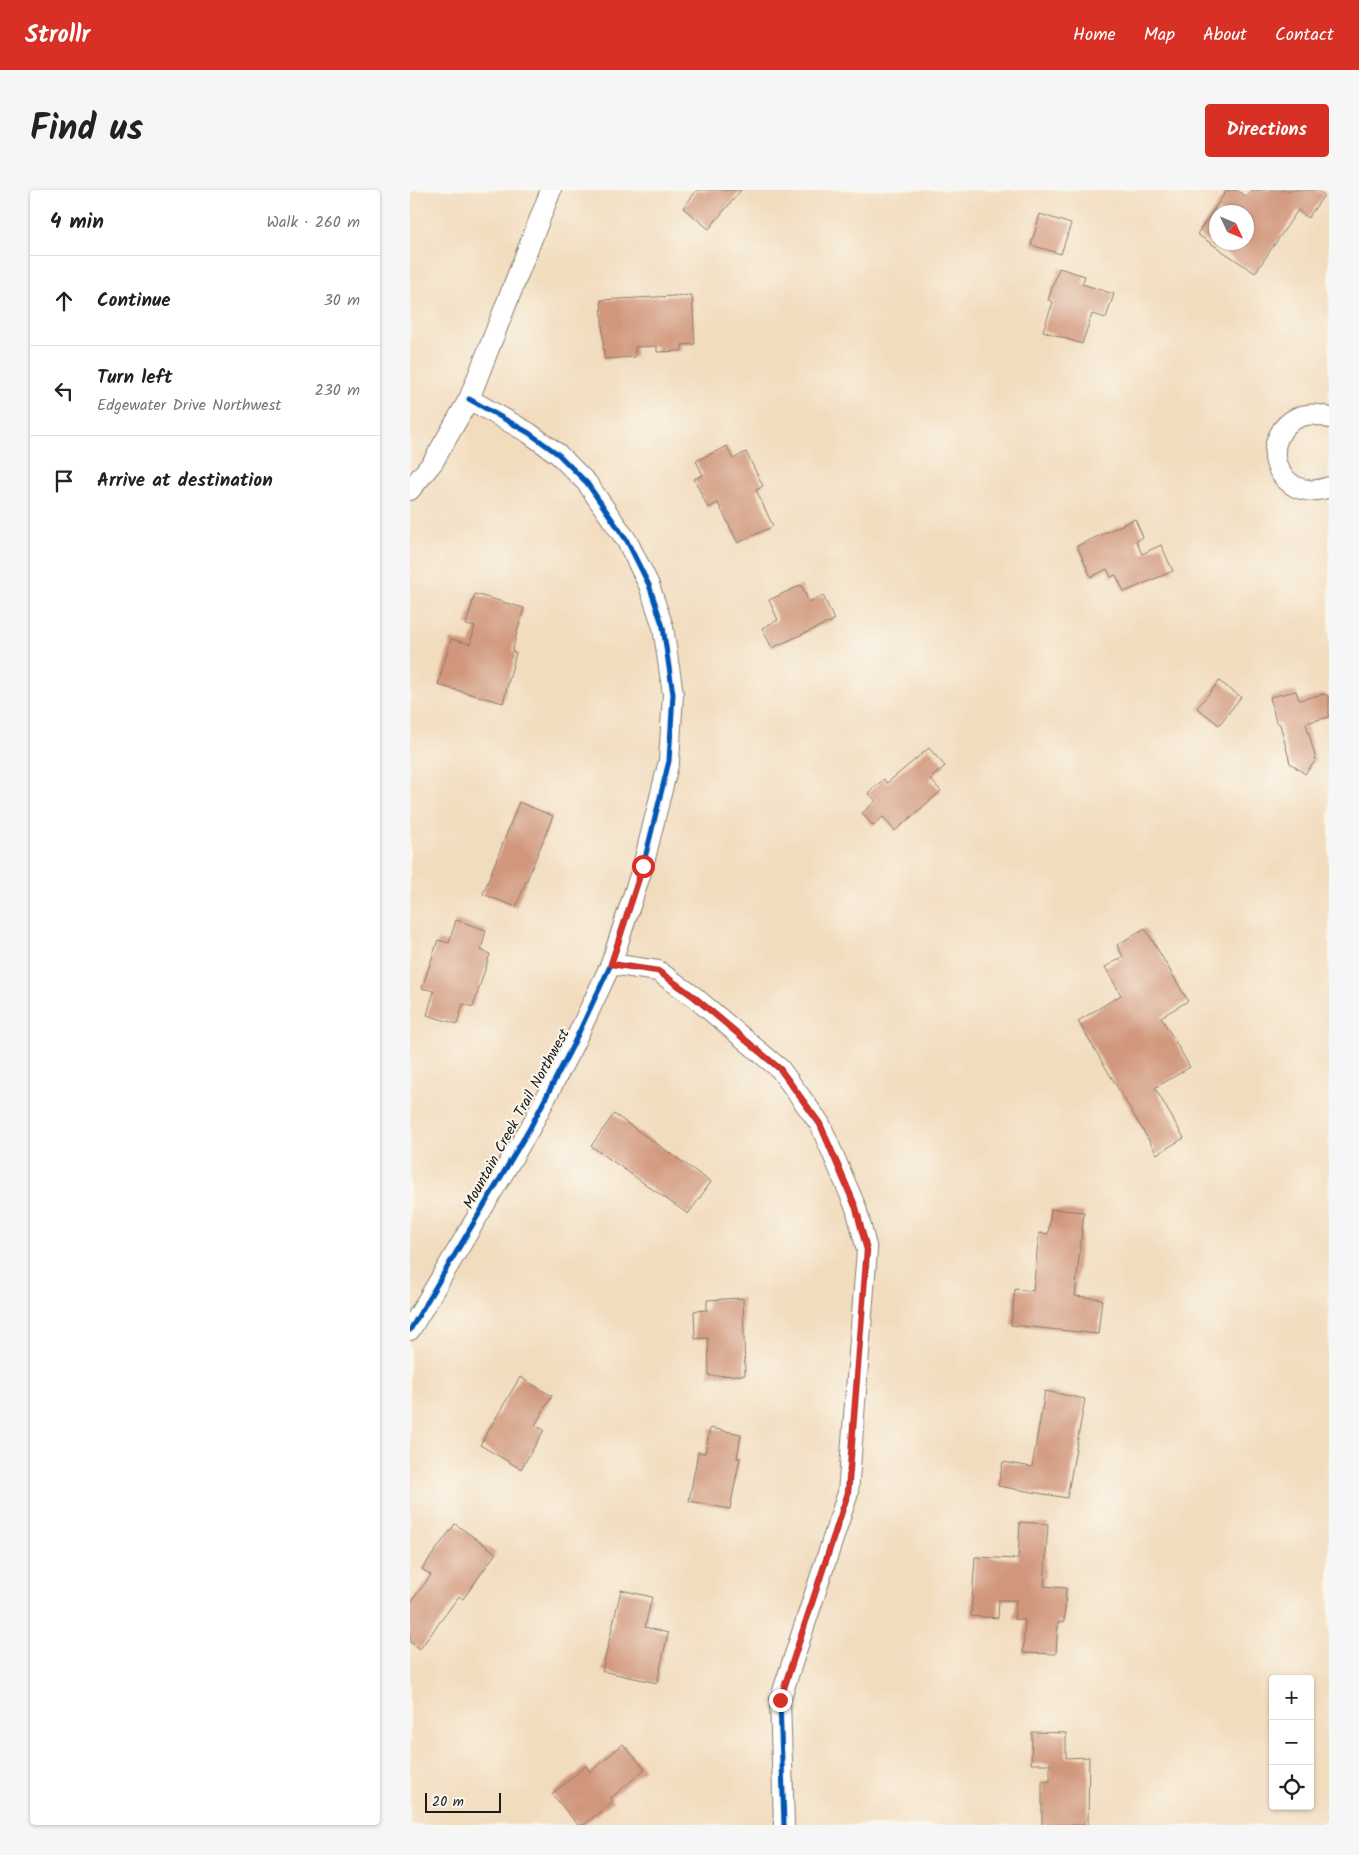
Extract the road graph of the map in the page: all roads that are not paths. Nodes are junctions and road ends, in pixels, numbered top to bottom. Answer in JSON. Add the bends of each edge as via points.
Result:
{"nodes":[{"id":1,"x":551,"y":190,"type":"edge"},
{"id":2,"x":469,"y":399,"type":"junction"},
{"id":3,"x":1329,"y":418,"type":"edge"},
{"id":4,"x":1329,"y":486,"type":"edge"},
{"id":5,"x":410,"y":490,"type":"edge"},
{"id":6,"x":611,"y":964,"type":"junction"},
{"id":7,"x":410,"y":1330,"type":"edge"},
{"id":8,"x":784,"y":1825,"type":"edge"}],
"edges":[{"from":1,"to":2,"type":"street"},
{"from":2,"to":5,"type":"street","via":[[433,462]]},
{"from":2,"to":6,"type":"street","name":"Mountain Creek Trail Northwest","via":[[529,433],[558,454],[587,482],[627,540],[663,627],[673,694],[669,761],[643,866]]},
{"from":3,"to":4,"type":"street","via":[[1308,414],[1296,418],[1286,425],[1274,448],[1277,466],[1288,482],[1311,491]]},
{"from":6,"to":7,"type":"street","name":"Mountain Creek Trail Northwest","via":[[530,1128]]},
{"from":6,"to":8,"type":"street","via":[[658,971],[780,1069],[820,1124],[856,1208],[867,1250],[848,1493],[780,1700]]}]}
